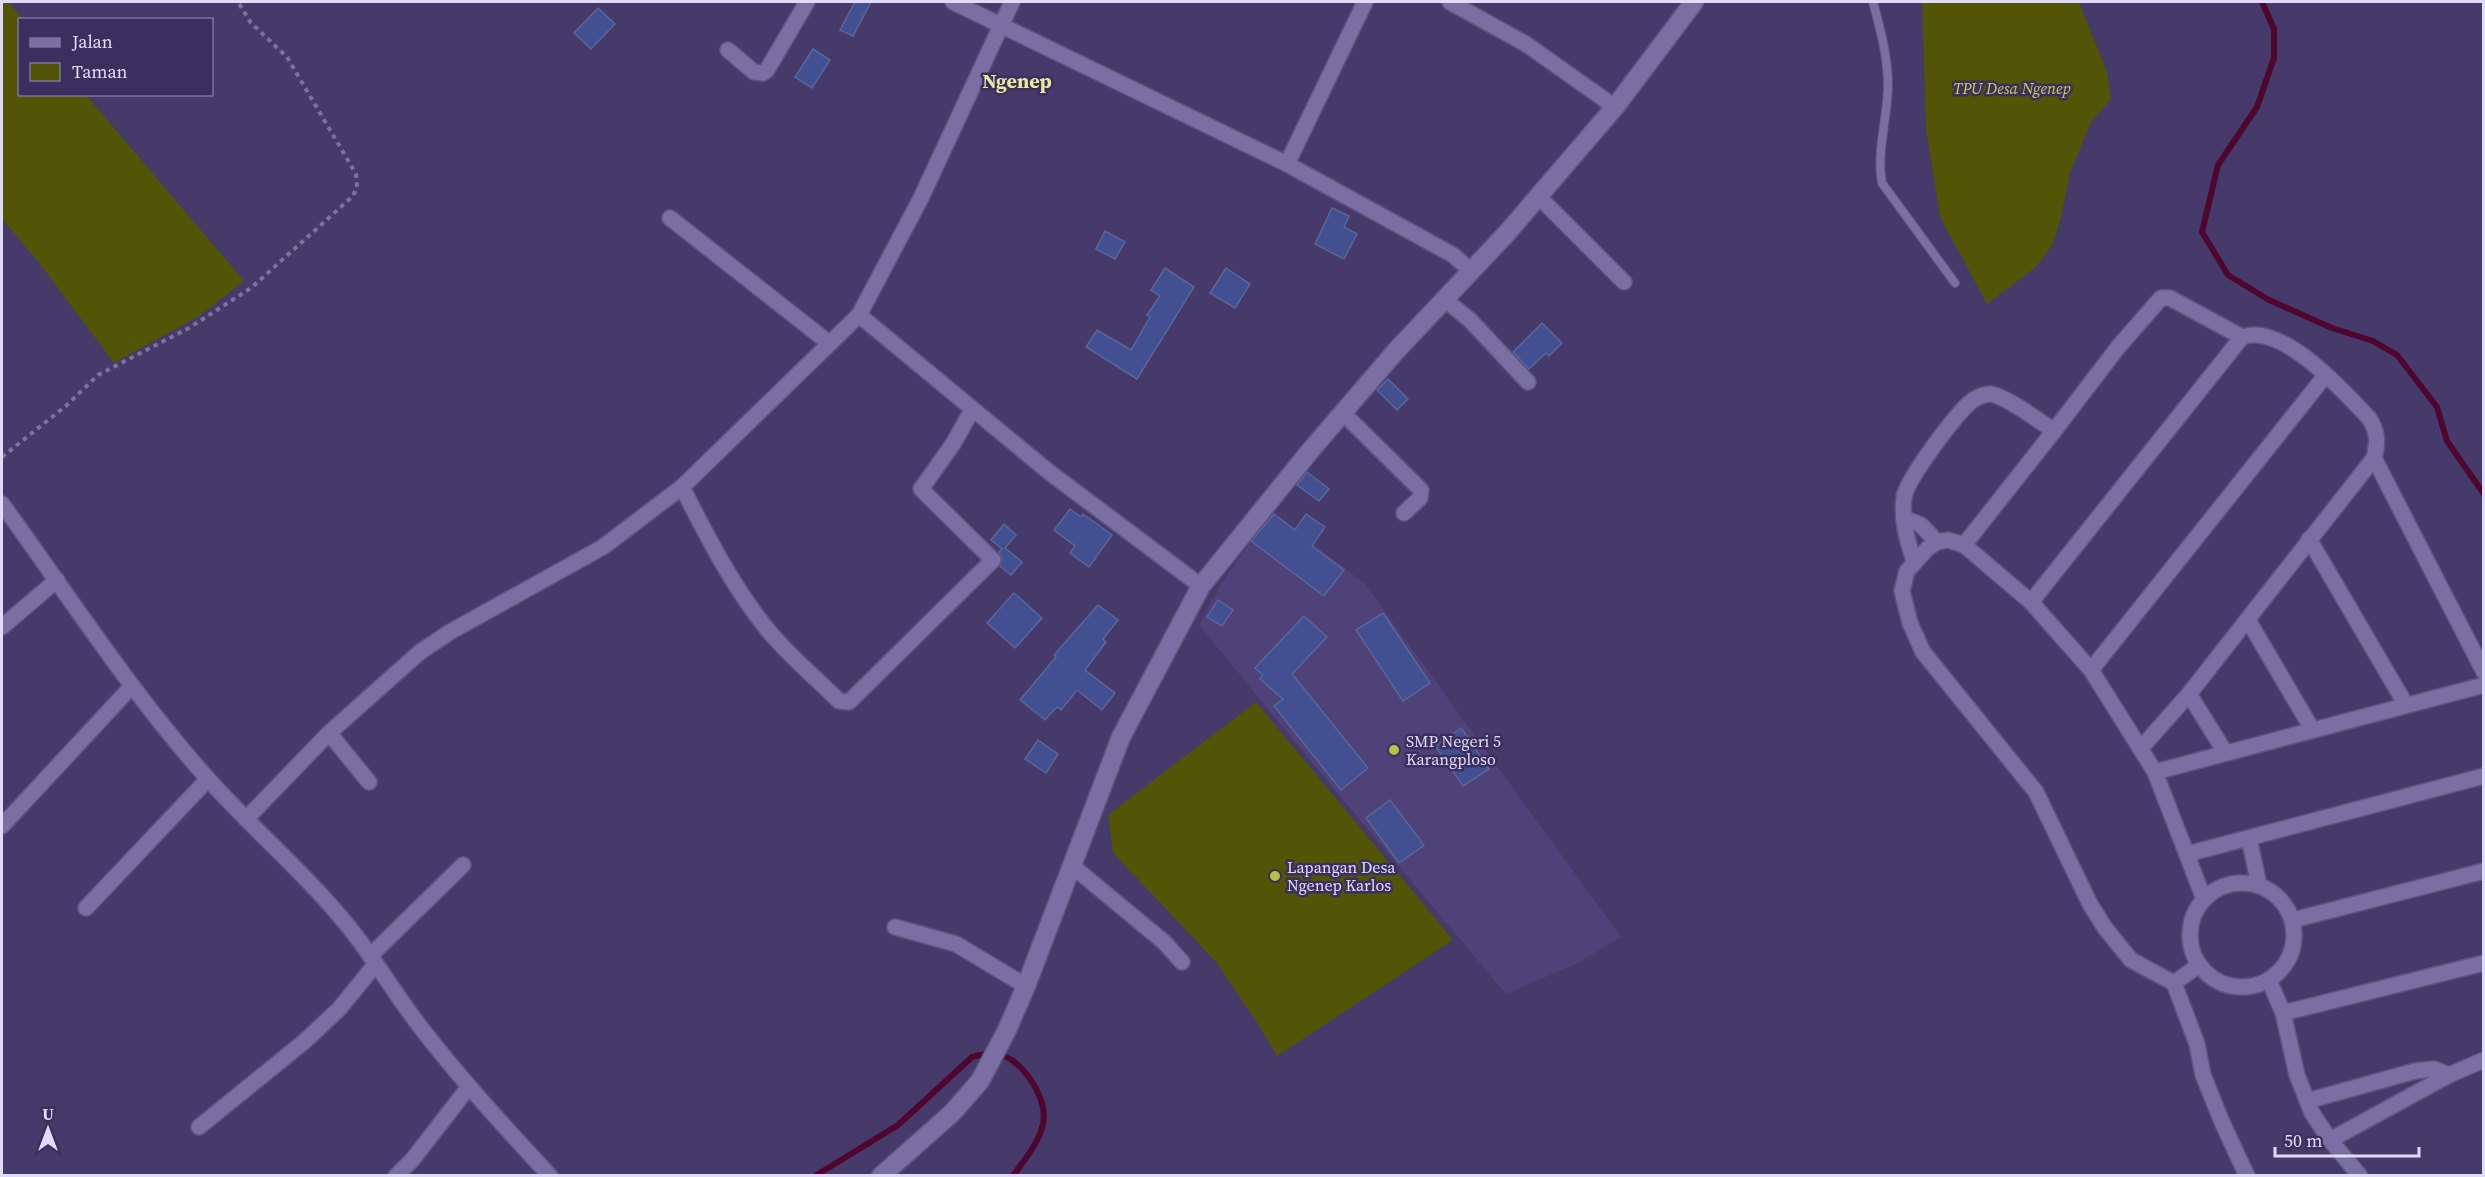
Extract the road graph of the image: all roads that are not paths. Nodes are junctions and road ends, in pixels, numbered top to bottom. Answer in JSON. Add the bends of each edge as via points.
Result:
{"nodes":[{"id":1,"x":807,"y":2,"type":"edge"},
{"id":2,"x":953,"y":2,"type":"edge"},
{"id":3,"x":1012,"y":2,"type":"edge"},
{"id":4,"x":1365,"y":2,"type":"edge"},
{"id":5,"x":1450,"y":2,"type":"edge"},
{"id":6,"x":1694,"y":2,"type":"edge"},
{"id":7,"x":1873,"y":2,"type":"edge"},
{"id":8,"x":1001,"y":24,"type":"junction"},
{"id":9,"x":728,"y":50,"type":"dead end"},
{"id":10,"x":1615,"y":107,"type":"junction"},
{"id":11,"x":1287,"y":164,"type":"junction"},
{"id":12,"x":1538,"y":196,"type":"junction"},
{"id":13,"x":670,"y":218,"type":"dead end"},
{"id":14,"x":1470,"y":270,"type":"junction"},
{"id":15,"x":1624,"y":282,"type":"dead end"},
{"id":16,"x":1955,"y":283,"type":"dead end"},
{"id":17,"x":1444,"y":299,"type":"junction"},
{"id":18,"x":859,"y":315,"type":"junction"},
{"id":19,"x":2242,"y":337,"type":"junction"},
{"id":20,"x":829,"y":343,"type":"junction"},
{"id":21,"x":2325,"y":376,"type":"junction"},
{"id":22,"x":1528,"y":382,"type":"dead end"},
{"id":23,"x":972,"y":411,"type":"junction"},
{"id":24,"x":1344,"y":414,"type":"junction"},
{"id":25,"x":2054,"y":431,"type":"junction"},
{"id":26,"x":2374,"y":458,"type":"junction"},
{"id":27,"x":682,"y":487,"type":"junction"},
{"id":28,"x":2,"y":504,"type":"edge"},
{"id":29,"x":1404,"y":513,"type":"dead end"},
{"id":30,"x":1904,"y":518,"type":"junction"},
{"id":31,"x":2310,"y":540,"type":"junction"},
{"id":32,"x":1937,"y":542,"type":"junction"},
{"id":33,"x":1964,"y":544,"type":"junction"},
{"id":34,"x":1914,"y":561,"type":"junction"},
{"id":35,"x":57,"y":580,"type":"junction"},
{"id":36,"x":1202,"y":586,"type":"junction"},
{"id":37,"x":2031,"y":602,"type":"junction"},
{"id":38,"x":2248,"y":620,"type":"junction"},
{"id":39,"x":2,"y":627,"type":"edge"},
{"id":40,"x":2091,"y":670,"type":"junction"},
{"id":41,"x":2484,"y":672,"type":"edge"},
{"id":42,"x":2484,"y":685,"type":"edge"},
{"id":43,"x":132,"y":686,"type":"junction"},
{"id":44,"x":2189,"y":694,"type":"junction"},
{"id":45,"x":2406,"y":705,"type":"junction"},
{"id":46,"x":2312,"y":729,"type":"junction"},
{"id":47,"x":329,"y":733,"type":"junction"},
{"id":48,"x":2141,"y":748,"type":"junction"},
{"id":49,"x":2225,"y":752,"type":"junction"},
{"id":50,"x":2155,"y":772,"type":"junction"},
{"id":51,"x":2484,"y":776,"type":"edge"},
{"id":52,"x":208,"y":779,"type":"junction"},
{"id":53,"x":369,"y":782,"type":"dead end"},
{"id":54,"x":246,"y":819,"type":"junction"},
{"id":55,"x":2,"y":826,"type":"edge"},
{"id":56,"x":2249,"y":838,"type":"junction"},
{"id":57,"x":2187,"y":854,"type":"junction"},
{"id":58,"x":463,"y":865,"type":"dead end"},
{"id":59,"x":1071,"y":865,"type":"junction"},
{"id":60,"x":2484,"y":871,"type":"edge"},
{"id":61,"x":2259,"y":885,"type":"junction"},
{"id":62,"x":2204,"y":899,"type":"junction"},
{"id":63,"x":86,"y":908,"type":"dead end"},
{"id":64,"x":2293,"y":920,"type":"junction"},
{"id":65,"x":895,"y":927,"type":"dead end"},
{"id":66,"x":373,"y":960,"type":"junction"},
{"id":67,"x":1182,"y":962,"type":"dead end"},
{"id":68,"x":2484,"y":963,"type":"edge"},
{"id":69,"x":2199,"y":965,"type":"junction"},
{"id":70,"x":2269,"y":980,"type":"junction"},
{"id":71,"x":2174,"y":983,"type":"junction"},
{"id":72,"x":1026,"y":986,"type":"junction"},
{"id":73,"x":2283,"y":1013,"type":"junction"},
{"id":74,"x":2484,"y":1060,"type":"edge"},
{"id":75,"x":2450,"y":1075,"type":"junction"},
{"id":76,"x":468,"y":1088,"type":"junction"},
{"id":77,"x":2307,"y":1101,"type":"junction"},
{"id":78,"x":199,"y":1127,"type":"dead end"},
{"id":79,"x":2330,"y":1140,"type":"junction"},
{"id":80,"x":396,"y":1176,"type":"edge"},
{"id":81,"x":550,"y":1176,"type":"edge"},
{"id":82,"x":881,"y":1176,"type":"edge"},
{"id":83,"x":2247,"y":1176,"type":"edge"},
{"id":84,"x":2360,"y":1176,"type":"edge"}],
"edges":[{"from":1,"to":9,"type":"street","via":[[763,73],[754,72]]},
{"from":2,"to":8,"type":"street"},
{"from":3,"to":8,"type":"street"},
{"from":4,"to":11,"type":"street"},
{"from":5,"to":10,"type":"street","via":[[1526,44]]},
{"from":6,"to":10,"type":"street"},
{"from":7,"to":16,"type":"lane","via":[[1888,85],[1882,183]]},
{"from":8,"to":11,"type":"street"},
{"from":8,"to":18,"type":"street","via":[[921,198]]},
{"from":10,"to":12,"type":"street"},
{"from":11,"to":14,"type":"street","via":[[1453,255]]},
{"from":12,"to":14,"type":"street"},
{"from":12,"to":15,"type":"street"},
{"from":13,"to":20,"type":"street"},
{"from":14,"to":17,"type":"street"},
{"from":17,"to":22,"type":"street","via":[[1470,320]]},
{"from":17,"to":24,"type":"street"},
{"from":18,"to":20,"type":"street"},
{"from":18,"to":23,"type":"street"},
{"from":19,"to":21,"type":"street","via":[[2257,334],[2277,340]]},
{"from":19,"to":25,"type":"street","via":[[2170,298],[2161,298]]},
{"from":19,"to":37,"type":"street"},
{"from":20,"to":27,"type":"street"},
{"from":21,"to":26,"type":"street","via":[[2376,429]]},
{"from":21,"to":40,"type":"street"},
{"from":23,"to":27,"type":"street","via":[[921,489],[993,560],[849,702],[839,700],[760,620],[715,550]]},
{"from":23,"to":36,"type":"street"},
{"from":24,"to":29,"type":"street","via":[[1420,490],[1420,498]]},
{"from":24,"to":36,"type":"street"},
{"from":25,"to":30,"type":"street","via":[[1994,395],[1972,401],[1914,476],[1906,491]]},
{"from":25,"to":33,"type":"street"},
{"from":26,"to":31,"type":"street"},
{"from":26,"to":41,"type":"street"},
{"from":27,"to":47,"type":"street","via":[[603,547],[437,640]]},
{"from":28,"to":35,"type":"street"},
{"from":30,"to":32,"type":"street","via":[[1921,525]]},
{"from":30,"to":34,"type":"street"},
{"from":31,"to":38,"type":"street"},
{"from":31,"to":45,"type":"street"},
{"from":32,"to":33,"type":"street"},
{"from":32,"to":34,"type":"street"},
{"from":33,"to":37,"type":"street"},
{"from":34,"to":71,"type":"street","via":[[1902,591],[1910,624],[1923,652],[2030,783],[2105,928],[2131,960]]},
{"from":35,"to":39,"type":"street"},
{"from":35,"to":43,"type":"street"},
{"from":36,"to":59,"type":"street","via":[[1121,737]]},
{"from":37,"to":40,"type":"street"},
{"from":38,"to":44,"type":"street"},
{"from":38,"to":46,"type":"street"},
{"from":40,"to":48,"type":"street"},
{"from":42,"to":45,"type":"street"},
{"from":43,"to":52,"type":"street"},
{"from":43,"to":55,"type":"street"},
{"from":44,"to":48,"type":"street"},
{"from":44,"to":49,"type":"street"},
{"from":45,"to":46,"type":"street"},
{"from":46,"to":49,"type":"street"},
{"from":47,"to":53,"type":"street"},
{"from":47,"to":54,"type":"street"},
{"from":48,"to":50,"type":"street"},
{"from":49,"to":50,"type":"street"},
{"from":50,"to":57,"type":"street"},
{"from":51,"to":56,"type":"street"},
{"from":52,"to":54,"type":"street"},
{"from":52,"to":63,"type":"street"},
{"from":54,"to":66,"type":"street","via":[[330,905]]},
{"from":56,"to":57,"type":"street"},
{"from":56,"to":61,"type":"street"},
{"from":57,"to":62,"type":"street"},
{"from":58,"to":66,"type":"street"},
{"from":59,"to":67,"type":"street","via":[[1164,942]]},
{"from":59,"to":72,"type":"street"},
{"from":60,"to":64,"type":"street"},
{"from":61,"to":62,"type":"street","via":[[2230,884]]},
{"from":61,"to":64,"type":"street","via":[[2280,899]]},
{"from":62,"to":69,"type":"street","via":[[2194,914],[2190,931],[2191,949]]},
{"from":64,"to":70,"type":"street","via":[[2294,943],[2286,964]]},
{"from":65,"to":72,"type":"street","via":[[956,944]]},
{"from":66,"to":76,"type":"street"},
{"from":66,"to":78,"type":"street","via":[[339,1009]]},
{"from":68,"to":73,"type":"street"},
{"from":69,"to":70,"type":"street","via":[[2213,978],[2231,986],[2250,987]]},
{"from":69,"to":71,"type":"street"},
{"from":70,"to":73,"type":"street"},
{"from":71,"to":83,"type":"street","via":[[2197,1044],[2203,1075]]},
{"from":72,"to":82,"type":"street","via":[[980,1081],[952,1113]]},
{"from":73,"to":77,"type":"street"},
{"from":74,"to":75,"type":"street"},
{"from":75,"to":77,"type":"street","via":[[2434,1069],[2415,1071]]},
{"from":75,"to":79,"type":"street"},
{"from":76,"to":80,"type":"street"},
{"from":76,"to":81,"type":"street"},
{"from":77,"to":79,"type":"street","via":[[2317,1124]]},
{"from":79,"to":84,"type":"street"}]}
